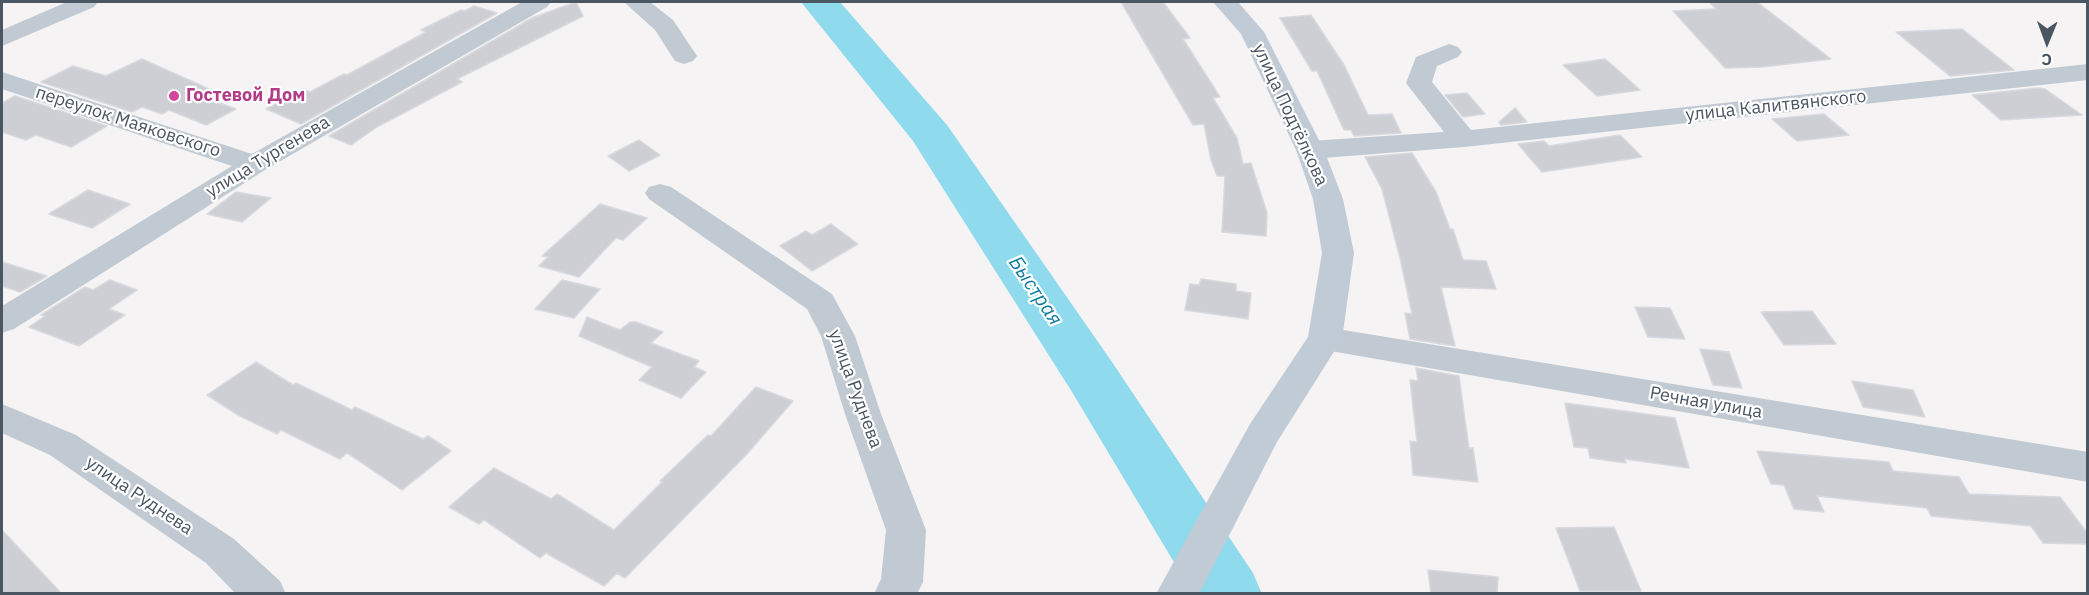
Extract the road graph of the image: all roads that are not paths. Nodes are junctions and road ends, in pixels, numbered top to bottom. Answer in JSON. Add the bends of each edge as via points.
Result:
{"nodes":[{"id":1,"x":86,"y":2,"type":"edge"},
{"id":2,"x":539,"y":2,"type":"edge"},
{"id":3,"x":636,"y":2,"type":"edge"},
{"id":4,"x":1225,"y":2,"type":"edge"},
{"id":5,"x":2,"y":39,"type":"edge"},
{"id":6,"x":1449,"y":52,"type":"dead end"},
{"id":7,"x":684,"y":56,"type":"dead end"},
{"id":8,"x":2088,"y":72,"type":"edge"},
{"id":9,"x":2,"y":80,"type":"edge"},
{"id":10,"x":1464,"y":139,"type":"junction"},
{"id":11,"x":1310,"y":150,"type":"junction"},
{"id":12,"x":255,"y":164,"type":"junction"},
{"id":13,"x":660,"y":193,"type":"dead end"},
{"id":14,"x":2,"y":321,"type":"edge"},
{"id":15,"x":1325,"y":339,"type":"junction"},
{"id":16,"x":2,"y":418,"type":"edge"},
{"id":17,"x":2088,"y":467,"type":"edge"},
{"id":18,"x":265,"y":594,"type":"edge"},
{"id":19,"x":895,"y":594,"type":"edge"},
{"id":20,"x":1177,"y":594,"type":"edge"}],
"edges":[{"from":1,"to":5,"type":"street"},
{"from":2,"to":12,"type":"street","name":"улица Тургенева"},
{"from":3,"to":7,"type":"street","via":[[664,25]]},
{"from":4,"to":11,"type":"main road","name":"улица Подтёлкова","via":[[1252,32]]},
{"from":6,"to":10,"type":"street","via":[[1425,62],[1419,82]]},
{"from":8,"to":10,"type":"street","name":"улица Калитвянского"},
{"from":9,"to":12,"type":"street","name":"переулок Маяковского"},
{"from":10,"to":11,"type":"street","name":"улица Калитвянского"},
{"from":11,"to":15,"type":"main road","name":"улица Подтёлкова","via":[[1328,199],[1338,253]]},
{"from":12,"to":14,"type":"street","name":"улица Тургенева"},
{"from":13,"to":19,"type":"street","name":"улица Руднева","via":[[820,302],[838,336],[906,530],[902,582]]},
{"from":15,"to":17,"type":"street","name":"Речная улица"},
{"from":15,"to":20,"type":"main road","name":"улица Подтёлкова","via":[[1263,434]]},
{"from":16,"to":18,"type":"street","name":"улица Руднева","via":[[63,445],[220,551]]}]}
